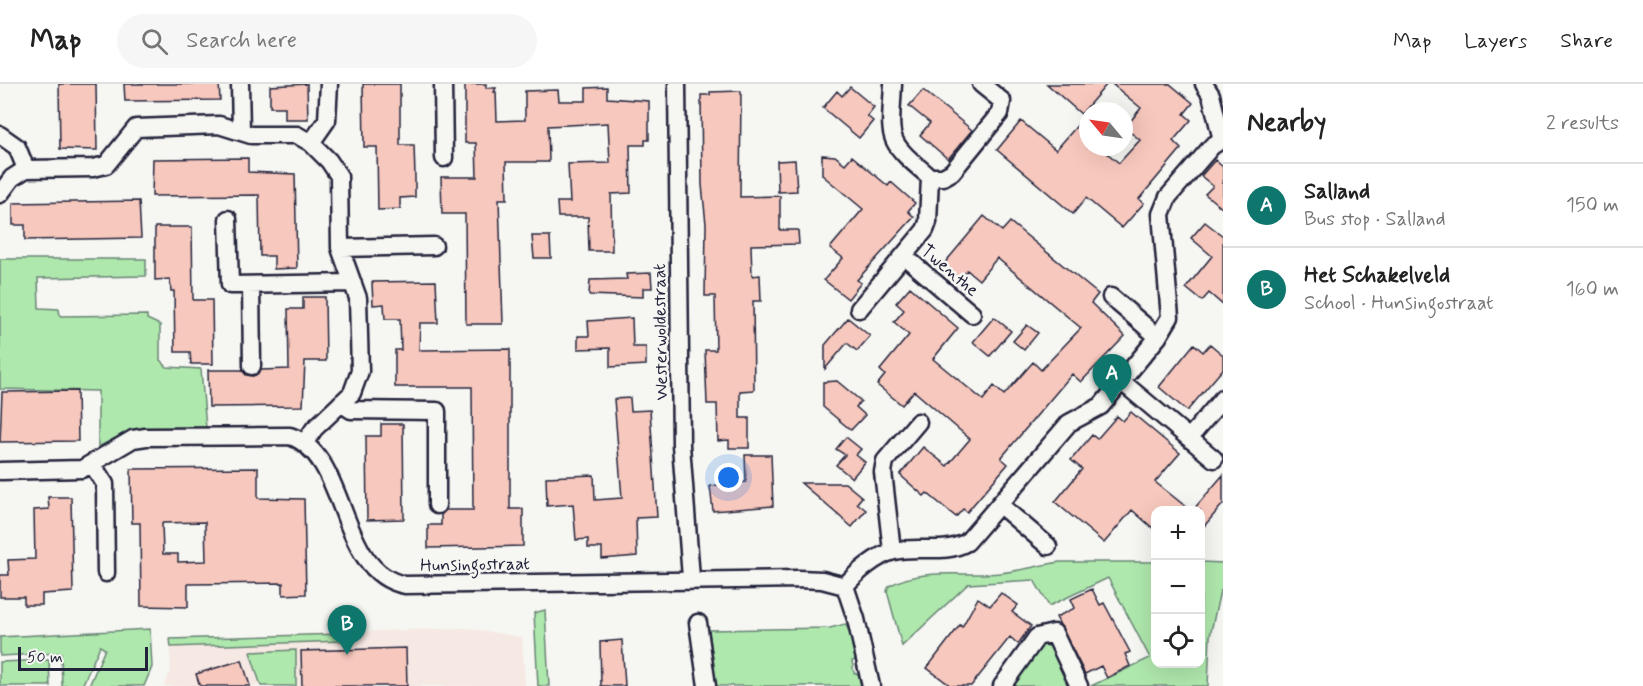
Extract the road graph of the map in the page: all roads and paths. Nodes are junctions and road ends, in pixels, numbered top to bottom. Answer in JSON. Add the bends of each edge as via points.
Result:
{"nodes":[{"id":1,"x":240,"y":84,"type":"edge"},
{"id":2,"x":329,"y":84,"type":"edge"},
{"id":3,"x":443,"y":84,"type":"edge"},
{"id":4,"x":677,"y":84,"type":"edge"},
{"id":5,"x":893,"y":84,"type":"edge"},
{"id":6,"x":981,"y":84,"type":"edge"},
{"id":7,"x":1204,"y":84,"type":"edge"},
{"id":8,"x":240,"y":131,"type":"junction"},
{"id":9,"x":0,"y":135,"type":"edge"},
{"id":10,"x":1222,"y":140,"type":"edge"},
{"id":11,"x":311,"y":143,"type":"junction"},
{"id":12,"x":444,"y":158,"type":"dead end"},
{"id":13,"x":26,"y":169,"type":"junction"},
{"id":14,"x":930,"y":177,"type":"junction"},
{"id":15,"x":0,"y":194,"type":"edge"},
{"id":16,"x":228,"y":219,"type":"dead end"},
{"id":17,"x":434,"y":246,"type":"dead end"},
{"id":18,"x":340,"y":248,"type":"junction"},
{"id":19,"x":903,"y":256,"type":"junction"},
{"id":20,"x":353,"y":283,"type":"junction"},
{"id":21,"x":251,"y":285,"type":"junction"},
{"id":22,"x":1111,"y":297,"type":"dead end"},
{"id":23,"x":859,"y":309,"type":"dead end"},
{"id":24,"x":972,"y":314,"type":"dead end"},
{"id":25,"x":1158,"y":337,"type":"junction"},
{"id":26,"x":252,"y":366,"type":"dead end"},
{"id":27,"x":1121,"y":381,"type":"junction"},
{"id":28,"x":1223,"y":398,"type":"edge"},
{"id":29,"x":341,"y":403,"type":"junction"},
{"id":30,"x":918,"y":422,"type":"dead end"},
{"id":31,"x":1190,"y":437,"type":"junction"},
{"id":32,"x":306,"y":441,"type":"junction"},
{"id":33,"x":1214,"y":459,"type":"dead end"},
{"id":34,"x":92,"y":464,"type":"junction"},
{"id":35,"x":0,"y":471,"type":"edge"},
{"id":36,"x":437,"y":505,"type":"dead end"},
{"id":37,"x":1000,"y":505,"type":"junction"},
{"id":38,"x":1048,"y":546,"type":"dead end"},
{"id":39,"x":892,"y":551,"type":"junction"},
{"id":40,"x":106,"y":573,"type":"dead end"},
{"id":41,"x":691,"y":578,"type":"junction"},
{"id":42,"x":844,"y":586,"type":"junction"},
{"id":43,"x":698,"y":623,"type":"dead end"},
{"id":44,"x":707,"y":686,"type":"edge"},
{"id":45,"x":872,"y":686,"type":"edge"},
{"id":46,"x":1002,"y":686,"type":"edge"},
{"id":47,"x":1079,"y":686,"type":"edge"}],
"edges":[{"from":1,"to":8,"type":"street"},
{"from":2,"to":11,"type":"street","via":[[327,120]]},
{"from":3,"to":12,"type":"street"},
{"from":4,"to":41,"type":"street","name":"Westerwoldestraat","via":[[681,445]]},
{"from":5,"to":14,"type":"street","via":[[894,142]]},
{"from":6,"to":14,"type":"street","via":[[1002,101],[1000,113],[952,172]]},
{"from":7,"to":10,"type":"street","via":[[1211,95]]},
{"from":8,"to":11,"type":"street","via":[[251,135],[297,135]]},
{"from":8,"to":13,"type":"street","via":[[219,125],[136,128],[106,165]]},
{"from":9,"to":13,"type":"street","via":[[16,147]]},
{"from":10,"to":25,"type":"street","via":[[1212,146],[1168,197],[1161,214],[1170,317]]},
{"from":11,"to":18,"type":"street","via":[[339,176]]},
{"from":13,"to":15,"type":"street","via":[[12,178]]},
{"from":14,"to":19,"type":"street","name":"Twenthe","via":[[928,222]]},
{"from":16,"to":21,"type":"street","via":[[230,285]]},
{"from":17,"to":18,"type":"street"},
{"from":18,"to":20,"type":"street"},
{"from":19,"to":23,"type":"street","name":"Twenthe"},
{"from":19,"to":24,"type":"street","name":"Twenthe"},
{"from":20,"to":21,"type":"street"},
{"from":20,"to":29,"type":"street","via":[[358,297],[360,371],[352,393]]},
{"from":21,"to":26,"type":"street"},
{"from":22,"to":25,"type":"street"},
{"from":25,"to":27,"type":"street"},
{"from":27,"to":31,"type":"street"},
{"from":27,"to":37,"type":"street","via":[[1101,406],[1069,423]]},
{"from":28,"to":31,"type":"street"},
{"from":29,"to":32,"type":"street"},
{"from":29,"to":36,"type":"street","via":[[351,410],[437,411]]},
{"from":30,"to":39,"type":"street","via":[[885,461]]},
{"from":31,"to":33,"type":"street"},
{"from":32,"to":34,"type":"street","via":[[282,436],[146,437],[134,439]]},
{"from":32,"to":41,"type":"street","name":"Hunsingostraat","via":[[320,460],[369,566],[391,582],[405,585]]},
{"from":34,"to":35,"type":"street","via":[[82,470]]},
{"from":34,"to":40,"type":"street","via":[[105,484]]},
{"from":37,"to":38,"type":"street"},
{"from":37,"to":39,"type":"street","via":[[957,548]]},
{"from":39,"to":42,"type":"street","via":[[855,574]]},
{"from":41,"to":42,"type":"street","name":"Hunsingostraat","via":[[822,580]]},
{"from":42,"to":45,"type":"street"},
{"from":43,"to":44,"type":"street"},
{"from":46,"to":47,"type":"street","via":[[1036,637],[1054,633]]}]}
